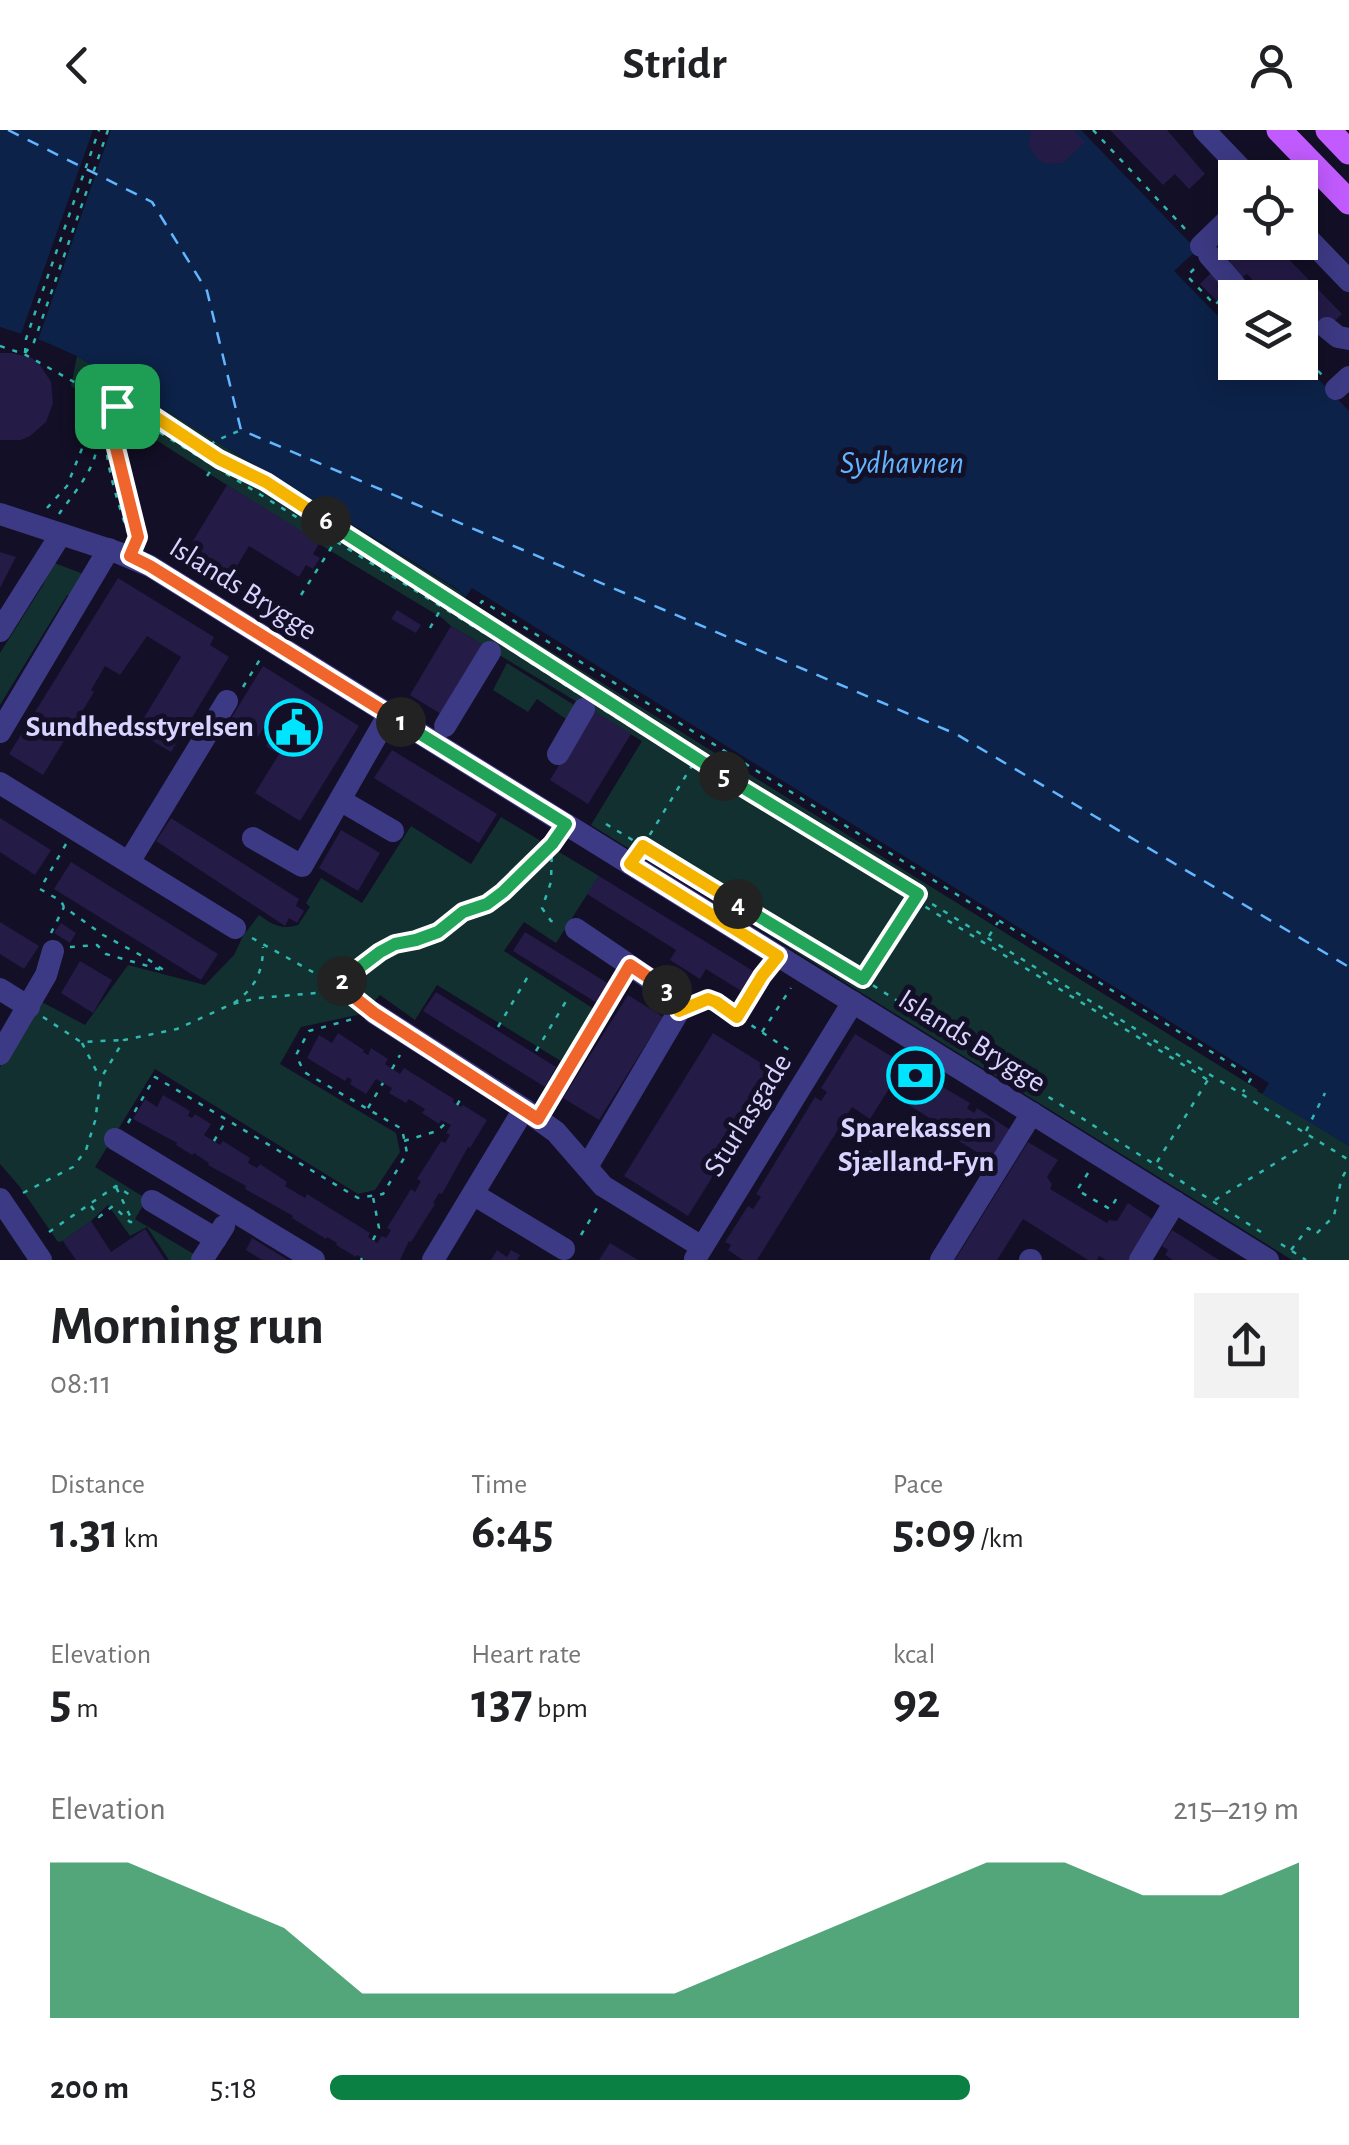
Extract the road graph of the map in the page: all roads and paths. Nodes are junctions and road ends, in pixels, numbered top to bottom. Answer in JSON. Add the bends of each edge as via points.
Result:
{"nodes":[{"id":1,"x":99,"y":130,"type":"edge"},
{"id":2,"x":108,"y":130,"type":"edge"},
{"id":3,"x":1092,"y":130,"type":"edge"},
{"id":4,"x":1204,"y":130,"type":"edge"},
{"id":5,"x":1279,"y":130,"type":"edge"},
{"id":6,"x":1328,"y":130,"type":"edge"},
{"id":7,"x":1349,"y":152,"type":"edge"},
{"id":8,"x":1233,"y":160,"type":"edge"},
{"id":9,"x":1349,"y":202,"type":"edge"},
{"id":10,"x":1218,"y":235,"type":"edge"},
{"id":11,"x":1318,"y":248,"type":"edge"},
{"id":12,"x":1205,"y":251,"type":"junction"},
{"id":13,"x":1231,"y":280,"type":"edge"},
{"id":14,"x":1349,"y":280,"type":"edge"},
{"id":15,"x":1218,"y":303,"type":"edge"},
{"id":16,"x":1327,"y":328,"type":"dead end"},
{"id":17,"x":1349,"y":339,"type":"edge"},
{"id":18,"x":0,"y":346,"type":"edge"},
{"id":19,"x":24,"y":354,"type":"junction"},
{"id":20,"x":84,"y":387,"type":"junction"},
{"id":21,"x":94,"y":393,"type":"junction"},
{"id":22,"x":122,"y":395,"type":"junction"},
{"id":23,"x":108,"y":401,"type":"junction"},
{"id":24,"x":117,"y":406,"type":"junction"},
{"id":25,"x":242,"y":430,"type":"dead end"},
{"id":26,"x":204,"y":450,"type":"junction"},
{"id":27,"x":200,"y":456,"type":"junction"},
{"id":28,"x":219,"y":459,"type":"junction"},
{"id":29,"x":214,"y":466,"type":"junction"},
{"id":30,"x":207,"y":476,"type":"dead end"},
{"id":31,"x":0,"y":514,"type":"edge"},
{"id":32,"x":48,"y":530,"type":"junction"},
{"id":33,"x":336,"y":540,"type":"junction"},
{"id":34,"x":131,"y":547,"type":"junction"},
{"id":35,"x":301,"y":595,"type":"dead end"},
{"id":36,"x":447,"y":599,"type":"junction"},
{"id":37,"x":442,"y":608,"type":"junction"},
{"id":38,"x":474,"y":616,"type":"junction"},
{"id":39,"x":430,"y":628,"type":"dead end"},
{"id":40,"x":0,"y":631,"type":"edge"},
{"id":41,"x":490,"y":642,"type":"junction"},
{"id":42,"x":258,"y":662,"type":"dead end"},
{"id":43,"x":254,"y":669,"type":"dead end"},
{"id":44,"x":227,"y":701,"type":"dead end"},
{"id":45,"x":587,"y":703,"type":"junction"},
{"id":46,"x":389,"y":714,"type":"junction"},
{"id":47,"x":445,"y":726,"type":"dead end"},
{"id":48,"x":0,"y":732,"type":"edge"},
{"id":49,"x":558,"y":754,"type":"dead end"},
{"id":50,"x":736,"y":758,"type":"junction"},
{"id":51,"x":696,"y":759,"type":"junction"},
{"id":52,"x":692,"y":766,"type":"junction"},
{"id":53,"x":725,"y":776,"type":"junction"},
{"id":54,"x":0,"y":783,"type":"edge"},
{"id":55,"x":340,"y":800,"type":"junction"},
{"id":56,"x":598,"y":820,"type":"dead end"},
{"id":57,"x":566,"y":824,"type":"junction"},
{"id":58,"x":394,"y":831,"type":"dead end"},
{"id":59,"x":254,"y":838,"type":"dead end"},
{"id":60,"x":552,"y":844,"type":"junction"},
{"id":61,"x":636,"y":855,"type":"junction"},
{"id":62,"x":129,"y":862,"type":"junction"},
{"id":63,"x":54,"y":864,"type":"dead end"},
{"id":64,"x":918,"y":894,"type":"junction"},
{"id":65,"x":913,"y":901,"type":"junction"},
{"id":66,"x":64,"y":907,"type":"junction"},
{"id":67,"x":998,"y":920,"type":"junction"},
{"id":68,"x":56,"y":923,"type":"dead end"},
{"id":69,"x":235,"y":928,"type":"joint"},
{"id":70,"x":576,"y":929,"type":"joint"},
{"id":71,"x":104,"y":935,"type":"junction"},
{"id":72,"x":988,"y":937,"type":"junction"},
{"id":73,"x":262,"y":945,"type":"junction"},
{"id":74,"x":97,"y":946,"type":"junction"},
{"id":75,"x":52,"y":951,"type":"joint"},
{"id":76,"x":778,"y":956,"type":"junction"},
{"id":77,"x":630,"y":965,"type":"junction"},
{"id":78,"x":802,"y":970,"type":"junction"},
{"id":79,"x":530,"y":974,"type":"dead end"},
{"id":80,"x":863,"y":979,"type":"junction"},
{"id":81,"x":336,"y":985,"type":"junction"},
{"id":82,"x":0,"y":989,"type":"edge"},
{"id":83,"x":855,"y":997,"type":"junction"},
{"id":84,"x":568,"y":998,"type":"dead end"},
{"id":85,"x":232,"y":1004,"type":"junction"},
{"id":86,"x":29,"y":1007,"type":"junction"},
{"id":87,"x":679,"y":1011,"type":"junction"},
{"id":88,"x":374,"y":1013,"type":"junction"},
{"id":89,"x":737,"y":1017,"type":"junction"},
{"id":90,"x":498,"y":1026,"type":"dead end"},
{"id":91,"x":762,"y":1033,"type":"junction"},
{"id":92,"x":124,"y":1040,"type":"junction"},
{"id":93,"x":81,"y":1042,"type":"junction"},
{"id":94,"x":536,"y":1051,"type":"dead end"},
{"id":95,"x":0,"y":1054,"type":"edge"},
{"id":96,"x":396,"y":1062,"type":"dead end"},
{"id":97,"x":814,"y":1065,"type":"junction"},
{"id":98,"x":392,"y":1069,"type":"dead end"},
{"id":99,"x":1212,"y":1074,"type":"junction"},
{"id":100,"x":101,"y":1078,"type":"junction"},
{"id":101,"x":1208,"y":1080,"type":"junction"},
{"id":102,"x":383,"y":1083,"type":"dead end"},
{"id":103,"x":1242,"y":1093,"type":"junction"},
{"id":104,"x":1325,"y":1094,"type":"dead end"},
{"id":105,"x":367,"y":1109,"type":"junction"},
{"id":106,"x":1032,"y":1113,"type":"junction"},
{"id":107,"x":531,"y":1114,"type":"junction"},
{"id":108,"x":227,"y":1120,"type":"junction"},
{"id":109,"x":446,"y":1123,"type":"dead end"},
{"id":110,"x":1305,"y":1132,"type":"junction"},
{"id":111,"x":117,"y":1139,"type":"joint"},
{"id":112,"x":1316,"y":1139,"type":"junction"},
{"id":113,"x":404,"y":1141,"type":"junction"},
{"id":114,"x":214,"y":1142,"type":"dead end"},
{"id":115,"x":1099,"y":1154,"type":"junction"},
{"id":116,"x":1349,"y":1162,"type":"edge"},
{"id":117,"x":1143,"y":1174,"type":"junction"},
{"id":118,"x":589,"y":1175,"type":"junction"},
{"id":119,"x":116,"y":1186,"type":"junction"},
{"id":120,"x":473,"y":1194,"type":"junction"},
{"id":121,"x":373,"y":1195,"type":"junction"},
{"id":122,"x":152,"y":1200,"type":"joint"},
{"id":123,"x":1214,"y":1201,"type":"junction"},
{"id":124,"x":1175,"y":1202,"type":"junction"},
{"id":125,"x":3,"y":1203,"type":"edge"},
{"id":126,"x":90,"y":1204,"type":"junction"},
{"id":127,"x":233,"y":1211,"type":"junction"},
{"id":128,"x":1260,"y":1230,"type":"dead end"},
{"id":129,"x":373,"y":1240,"type":"dead end"},
{"id":130,"x":564,"y":1248,"type":"joint"},
{"id":131,"x":1272,"y":1250,"type":"edge"},
{"id":132,"x":1291,"y":1250,"type":"junction"},
{"id":133,"x":36,"y":1252,"type":"edge"},
{"id":134,"x":698,"y":1254,"type":"edge"},
{"id":135,"x":206,"y":1255,"type":"edge"},
{"id":136,"x":314,"y":1260,"type":"edge"},
{"id":137,"x":433,"y":1260,"type":"edge"},
{"id":138,"x":941,"y":1260,"type":"edge"},
{"id":139,"x":1140,"y":1260,"type":"edge"},
{"id":140,"x":1306,"y":1260,"type":"edge"}],
"edges":[{"from":1,"to":19,"type":"path"},
{"from":2,"to":19,"type":"path","via":[[34,342]]},
{"from":3,"to":12,"type":"path"},
{"from":4,"to":8,"type":"street"},
{"from":5,"to":9,"type":"main road"},
{"from":6,"to":7,"type":"main road"},
{"from":10,"to":12,"type":"street"},
{"from":11,"to":14,"type":"street"},
{"from":12,"to":13,"type":"street"},
{"from":12,"to":15,"type":"path","via":[[1187,276]]},
{"from":16,"to":17,"type":"street"},
{"from":18,"to":19,"type":"path"},
{"from":19,"to":20,"type":"path"},
{"from":20,"to":21,"type":"path"},
{"from":20,"to":32,"type":"path","via":[[85,440]]},
{"from":21,"to":23,"type":"path"},
{"from":21,"to":32,"type":"path","via":[[96,456]]},
{"from":22,"to":23,"type":"path"},
{"from":22,"to":24,"type":"path"},
{"from":22,"to":26,"type":"path"},
{"from":23,"to":24,"type":"path"},
{"from":23,"to":34,"type":"path","via":[[105,452]]},
{"from":24,"to":27,"type":"path"},
{"from":24,"to":34,"type":"path","via":[[116,448]]},
{"from":25,"to":26,"type":"path"},
{"from":26,"to":27,"type":"path"},
{"from":26,"to":28,"type":"path"},
{"from":27,"to":29,"type":"path"},
{"from":28,"to":29,"type":"path"},
{"from":28,"to":36,"type":"path"},
{"from":29,"to":30,"type":"path"},
{"from":29,"to":33,"type":"path"},
{"from":31,"to":32,"type":"street","name":"Islands Brygge"},
{"from":32,"to":34,"type":"street","name":"Islands Brygge"},
{"from":32,"to":40,"type":"street"},
{"from":33,"to":35,"type":"path"},
{"from":33,"to":37,"type":"path"},
{"from":34,"to":46,"type":"street","name":"Islands Brygge","via":[[150,566]]},
{"from":34,"to":48,"type":"street"},
{"from":36,"to":37,"type":"path"},
{"from":36,"to":38,"type":"path"},
{"from":37,"to":39,"type":"path"},
{"from":37,"to":41,"type":"path"},
{"from":38,"to":50,"type":"path","via":[[482,601]]},
{"from":38,"to":51,"type":"path"},
{"from":41,"to":45,"type":"path"},
{"from":41,"to":47,"type":"street"},
{"from":42,"to":43,"type":"path"},
{"from":44,"to":62,"type":"street"},
{"from":45,"to":49,"type":"street"},
{"from":45,"to":52,"type":"path"},
{"from":46,"to":55,"type":"street"},
{"from":46,"to":57,"type":"street","name":"Islands Brygge"},
{"from":50,"to":53,"type":"path"},
{"from":50,"to":67,"type":"path"},
{"from":51,"to":52,"type":"path"},
{"from":51,"to":53,"type":"path"},
{"from":52,"to":61,"type":"path"},
{"from":52,"to":65,"type":"path"},
{"from":53,"to":64,"type":"path"},
{"from":54,"to":62,"type":"street"},
{"from":55,"to":58,"type":"street"},
{"from":55,"to":59,"type":"street","via":[[302,866]]},
{"from":56,"to":61,"type":"path"},
{"from":57,"to":60,"type":"path"},
{"from":57,"to":61,"type":"street","name":"Islands Brygge"},
{"from":60,"to":70,"type":"path","via":[[542,908],[551,921]]},
{"from":60,"to":81,"type":"path","via":[[487,904],[438,932],[380,952]]},
{"from":61,"to":76,"type":"street","name":"Islands Brygge"},
{"from":61,"to":80,"type":"path"},
{"from":62,"to":69,"type":"street"},
{"from":63,"to":66,"type":"path","via":[[40,888]]},
{"from":64,"to":65,"type":"path"},
{"from":64,"to":72,"type":"path"},
{"from":65,"to":80,"type":"path"},
{"from":65,"to":101,"type":"path"},
{"from":66,"to":68,"type":"path"},
{"from":66,"to":71,"type":"path"},
{"from":67,"to":72,"type":"path"},
{"from":67,"to":103,"type":"path","via":[[1252,1077]]},
{"from":69,"to":73,"type":"path"},
{"from":70,"to":77,"type":"street"},
{"from":71,"to":74,"type":"path"},
{"from":71,"to":74,"type":"path","via":[[164,971]]},
{"from":72,"to":99,"type":"path"},
{"from":73,"to":81,"type":"path"},
{"from":73,"to":85,"type":"path","via":[[260,974]]},
{"from":74,"to":75,"type":"path"},
{"from":75,"to":86,"type":"street"},
{"from":76,"to":78,"type":"street","name":"Islands Brygge"},
{"from":76,"to":89,"type":"path"},
{"from":77,"to":87,"type":"street","via":[[675,996]]},
{"from":77,"to":107,"type":"path"},
{"from":78,"to":83,"type":"street","name":"Islands Brygge"},
{"from":78,"to":91,"type":"path"},
{"from":79,"to":90,"type":"path"},
{"from":80,"to":83,"type":"path"},
{"from":80,"to":117,"type":"path"},
{"from":81,"to":85,"type":"path"},
{"from":81,"to":88,"type":"path"},
{"from":82,"to":86,"type":"street"},
{"from":83,"to":97,"type":"street","name":"Sturlasgade"},
{"from":83,"to":106,"type":"street","name":"Islands Brygge"},
{"from":84,"to":94,"type":"path"},
{"from":85,"to":92,"type":"path","via":[[177,1028]]},
{"from":86,"to":93,"type":"path"},
{"from":86,"to":95,"type":"street"},
{"from":87,"to":89,"type":"path","via":[[708,999]]},
{"from":87,"to":118,"type":"street","via":[[610,1116]]},
{"from":88,"to":105,"type":"path","via":[[310,1031],[296,1055],[304,1072]]},
{"from":88,"to":107,"type":"street"},
{"from":89,"to":91,"type":"path"},
{"from":91,"to":97,"type":"path"},
{"from":92,"to":93,"type":"path"},
{"from":92,"to":100,"type":"path"},
{"from":93,"to":100,"type":"path"},
{"from":96,"to":98,"type":"path"},
{"from":97,"to":134,"type":"street","name":"Sturlasgade"},
{"from":99,"to":101,"type":"path"},
{"from":99,"to":103,"type":"path"},
{"from":100,"to":125,"type":"path","via":[[95,1122],[73,1167]]},
{"from":101,"to":117,"type":"path"},
{"from":102,"to":105,"type":"path"},
{"from":103,"to":110,"type":"path"},
{"from":104,"to":110,"type":"path"},
{"from":105,"to":113,"type":"path","via":[[402,1129]]},
{"from":106,"to":115,"type":"street","name":"Islands Brygge"},
{"from":106,"to":138,"type":"street"},
{"from":107,"to":118,"type":"street","via":[[556,1132]]},
{"from":107,"to":120,"type":"street"},
{"from":108,"to":111,"type":"path","via":[[155,1077]]},
{"from":108,"to":114,"type":"path"},
{"from":108,"to":121,"type":"path","via":[[358,1198]]},
{"from":109,"to":113,"type":"path"},
{"from":110,"to":112,"type":"path"},
{"from":111,"to":127,"type":"street"},
{"from":112,"to":116,"type":"path"},
{"from":112,"to":123,"type":"path"},
{"from":113,"to":121,"type":"path","via":[[406,1153],[383,1194]]},
{"from":115,"to":117,"type":"street","name":"Islands Brygge"},
{"from":115,"to":117,"type":"path","via":[[1078,1190],[1110,1210]]},
{"from":116,"to":132,"type":"path","via":[[1334,1216],[1316,1234],[1308,1228]]},
{"from":117,"to":123,"type":"path"},
{"from":117,"to":124,"type":"street","name":"Islands Brygge"},
{"from":118,"to":130,"type":"path","via":[[576,1245]]},
{"from":118,"to":134,"type":"street"},
{"from":119,"to":122,"type":"path","via":[[146,1206]]},
{"from":119,"to":126,"type":"path"},
{"from":119,"to":126,"type":"path","via":[[133,1222],[113,1206],[99,1217]]},
{"from":120,"to":130,"type":"street"},
{"from":120,"to":137,"type":"street"},
{"from":121,"to":129,"type":"path","via":[[379,1228]]},
{"from":122,"to":135,"type":"street"},
{"from":123,"to":128,"type":"path"},
{"from":124,"to":131,"type":"street","name":"Islands Brygge"},
{"from":124,"to":139,"type":"street"},
{"from":125,"to":133,"type":"street"},
{"from":126,"to":133,"type":"path"},
{"from":127,"to":135,"type":"street"},
{"from":127,"to":136,"type":"street"},
{"from":131,"to":132,"type":"path"},
{"from":132,"to":140,"type":"path"}]}
